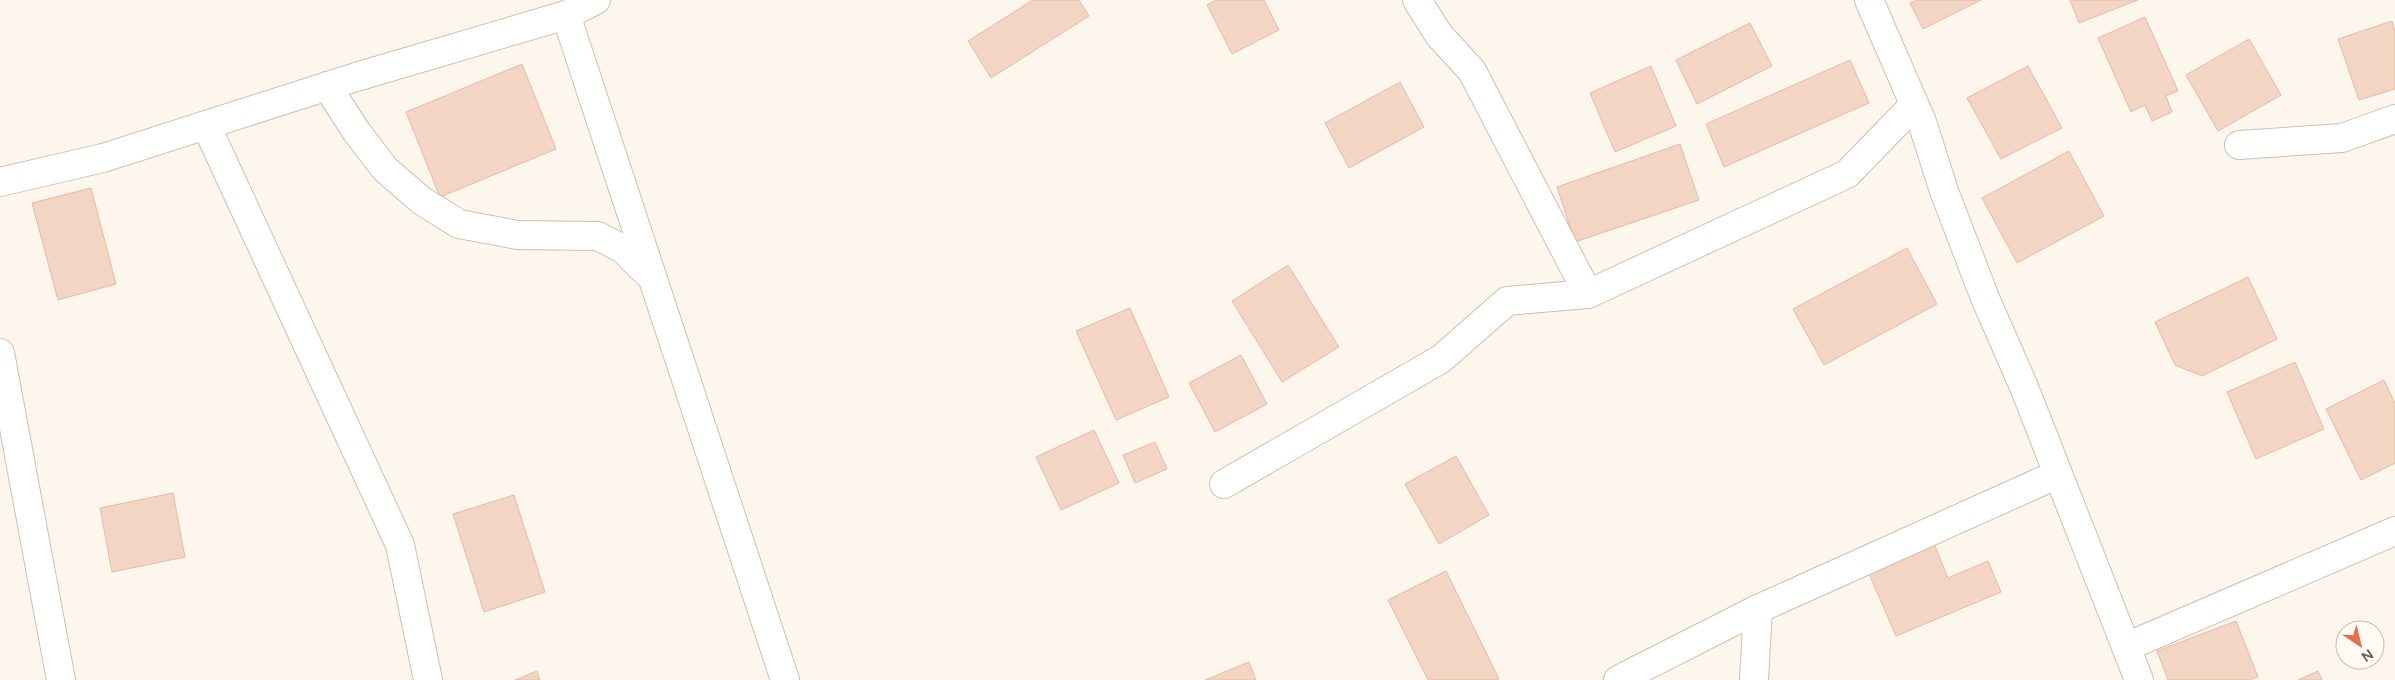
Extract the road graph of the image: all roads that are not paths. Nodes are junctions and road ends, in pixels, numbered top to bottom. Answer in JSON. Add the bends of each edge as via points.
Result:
{"nodes":[{"id":1,"x":596,"y":0,"type":"edge"},
{"id":2,"x":1417,"y":0,"type":"edge"},
{"id":3,"x":1869,"y":0,"type":"edge"},
{"id":4,"x":566,"y":15,"type":"junction"},
{"id":5,"x":327,"y":86,"type":"junction"},
{"id":6,"x":1914,"y":105,"type":"junction"},
{"id":7,"x":2395,"y":119,"type":"edge"},
{"id":8,"x":206,"y":125,"type":"junction"},
{"id":9,"x":2239,"y":145,"type":"dead end"},
{"id":10,"x":0,"y":182,"type":"edge"},
{"id":11,"x":650,"y":276,"type":"junction"},
{"id":12,"x":1588,"y":294,"type":"junction"},
{"id":13,"x":0,"y":353,"type":"edge"},
{"id":14,"x":2058,"y":474,"type":"junction"},
{"id":15,"x":1224,"y":484,"type":"dead end"},
{"id":16,"x":2395,"y":531,"type":"edge"},
{"id":17,"x":1758,"y":609,"type":"junction"},
{"id":18,"x":2126,"y":647,"type":"junction"},
{"id":19,"x":61,"y":680,"type":"edge"},
{"id":20,"x":428,"y":680,"type":"edge"},
{"id":21,"x":785,"y":680,"type":"edge"},
{"id":22,"x":1618,"y":680,"type":"edge"},
{"id":23,"x":1754,"y":680,"type":"edge"},
{"id":24,"x":2139,"y":680,"type":"edge"}],
"edges":[{"from":1,"to":4,"type":"street"},
{"from":2,"to":12,"type":"street","via":[[1439,35],[1472,71]]},
{"from":3,"to":6,"type":"street"},
{"from":4,"to":5,"type":"street"},
{"from":4,"to":11,"type":"street"},
{"from":5,"to":8,"type":"street"},
{"from":5,"to":11,"type":"street","via":[[385,169],[422,202],[459,224],[518,235],[598,236],[623,249]]},
{"from":6,"to":12,"type":"street","via":[[1847,174]]},
{"from":6,"to":14,"type":"street","via":[[1985,298]]},
{"from":7,"to":9,"type":"street","via":[[2342,138]]},
{"from":8,"to":10,"type":"street","via":[[103,158]]},
{"from":8,"to":20,"type":"street","via":[[400,545]]},
{"from":11,"to":21,"type":"street"},
{"from":12,"to":15,"type":"street","via":[[1507,301],[1441,359]]},
{"from":13,"to":19,"type":"street"},
{"from":14,"to":17,"type":"street"},
{"from":14,"to":18,"type":"street"},
{"from":16,"to":18,"type":"street"},
{"from":17,"to":22,"type":"street"},
{"from":17,"to":23,"type":"street"},
{"from":18,"to":24,"type":"street"}]}
